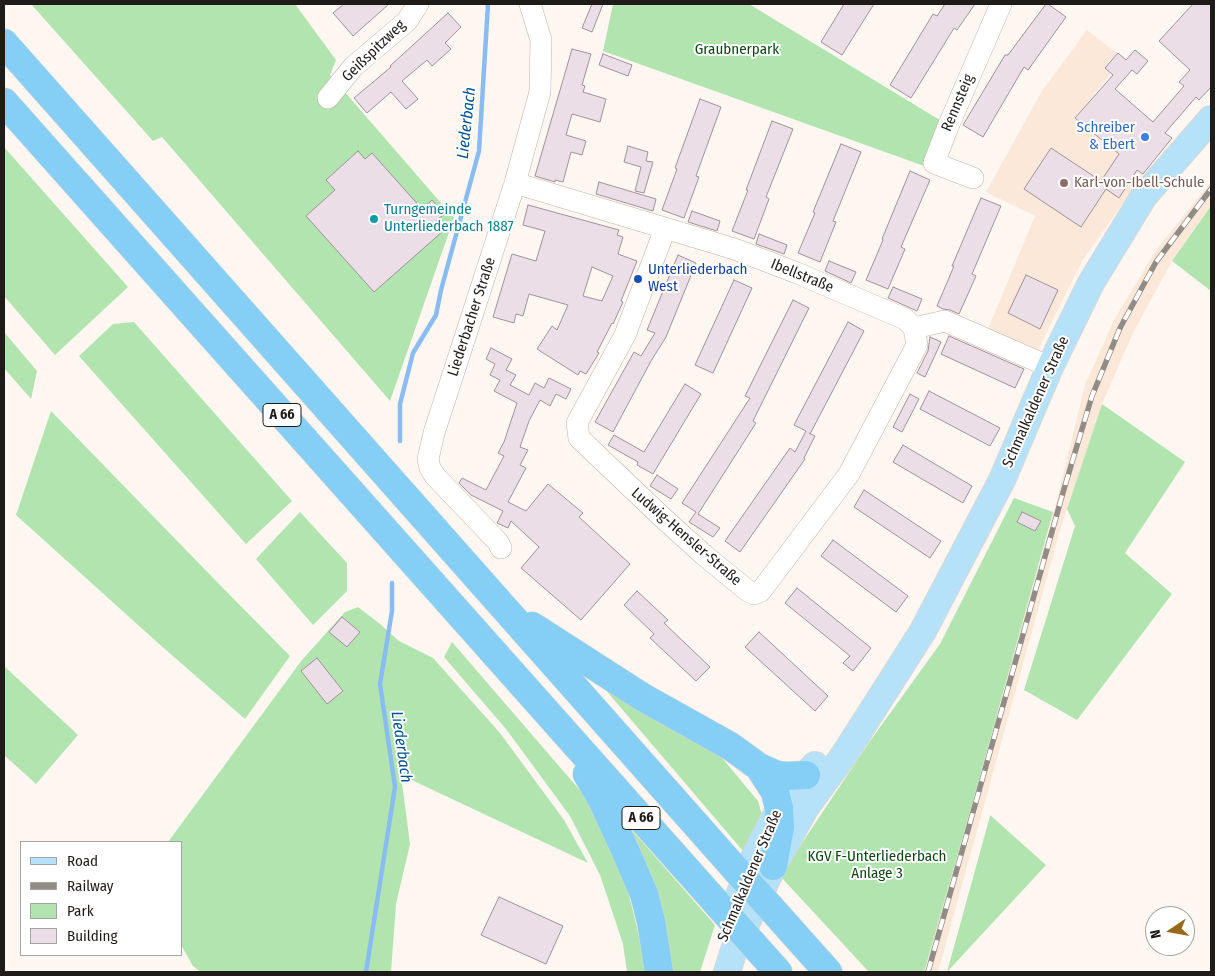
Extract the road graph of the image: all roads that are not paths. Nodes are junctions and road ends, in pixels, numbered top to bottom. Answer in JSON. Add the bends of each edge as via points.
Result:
{"nodes":[{"id":1,"x":418,"y":4,"type":"edge"},
{"id":2,"x":530,"y":4,"type":"edge"},
{"id":3,"x":1000,"y":4,"type":"edge"},
{"id":4,"x":4,"y":43,"type":"edge"},
{"id":5,"x":328,"y":98,"type":"dead end"},
{"id":6,"x":4,"y":102,"type":"edge"},
{"id":7,"x":1211,"y":119,"type":"edge"},
{"id":8,"x":974,"y":178,"type":"dead end"},
{"id":9,"x":515,"y":183,"type":"junction"},
{"id":10,"x":665,"y":229,"type":"junction"},
{"id":11,"x":914,"y":328,"type":"junction"},
{"id":12,"x":1050,"y":367,"type":"junction"},
{"id":13,"x":500,"y":548,"type":"dead end"},
{"id":14,"x":506,"y":609,"type":"junction"},
{"id":15,"x":880,"y":697,"type":"junction"},
{"id":16,"x":560,"y":728,"type":"junction"},
{"id":17,"x":759,"y":767,"type":"junction"},
{"id":18,"x":806,"y":775,"type":"junction"},
{"id":19,"x":779,"y":808,"type":"junction"},
{"id":20,"x":773,"y":866,"type":"junction"},
{"id":21,"x":659,"y":972,"type":"edge"},
{"id":22,"x":710,"y":972,"type":"edge"},
{"id":23,"x":727,"y":972,"type":"edge"},
{"id":24,"x":778,"y":972,"type":"edge"},
{"id":25,"x":828,"y":972,"type":"edge"}],
"edges":[{"from":1,"to":5,"type":"street","name":"Geißspitzweg","via":[[407,21],[353,67]]},
{"from":2,"to":9,"type":"street","name":"Liederbacher Straße","via":[[541,40],[540,92]]},
{"from":3,"to":8,"type":"street","name":"Rennsteig","via":[[934,163]]},
{"from":4,"to":14,"type":"highway","number":"A 66"},
{"from":6,"to":16,"type":"highway","number":"A 66"},
{"from":7,"to":12,"type":"main road","name":"Schmalkaldener Straße","via":[[1144,196],[1091,283]]},
{"from":9,"to":10,"type":"street","name":"Ibellstraße"},
{"from":9,"to":13,"type":"street","name":"Liederbacher Straße","via":[[428,459],[435,476],[498,542]]},
{"from":10,"to":11,"type":"street","name":"Ibellstraße","via":[[718,244],[797,274],[905,319]]},
{"from":10,"to":11,"type":"street","name":"Ludwig-Hensler-Straße","via":[[626,335],[576,422],[579,438],[662,517],[754,594],[761,591],[849,474],[917,345]]},
{"from":11,"to":12,"type":"street","via":[[945,321]]},
{"from":12,"to":15,"type":"main road","name":"Schmalkaldener Straße","via":[[1002,480],[923,631]]},
{"from":14,"to":17,"type":"highway"},
{"from":14,"to":25,"type":"highway","number":"A 66","bridge":true},
{"from":15,"to":18,"type":"main road","name":"Schmalkaldener Straße"},
{"from":15,"to":20,"type":"main road","name":"Schmalkaldener Straße","via":[[844,755],[806,807]]},
{"from":16,"to":21,"type":"highway","via":[[602,800],[641,887],[651,921]]},
{"from":16,"to":24,"type":"highway","number":"A 66","bridge":true},
{"from":17,"to":18,"type":"highway","via":[[777,775]]},
{"from":17,"to":19,"type":"highway","via":[[774,792]]},
{"from":18,"to":19,"type":"main road","name":"Schmalkaldener Straße"},
{"from":19,"to":20,"type":"highway","via":[[780,827]]},
{"from":19,"to":22,"type":"main road","name":"Schmalkaldener Straße","via":[[755,856]]},
{"from":20,"to":23,"type":"main road","name":"Schmalkaldener Straße"}]}
